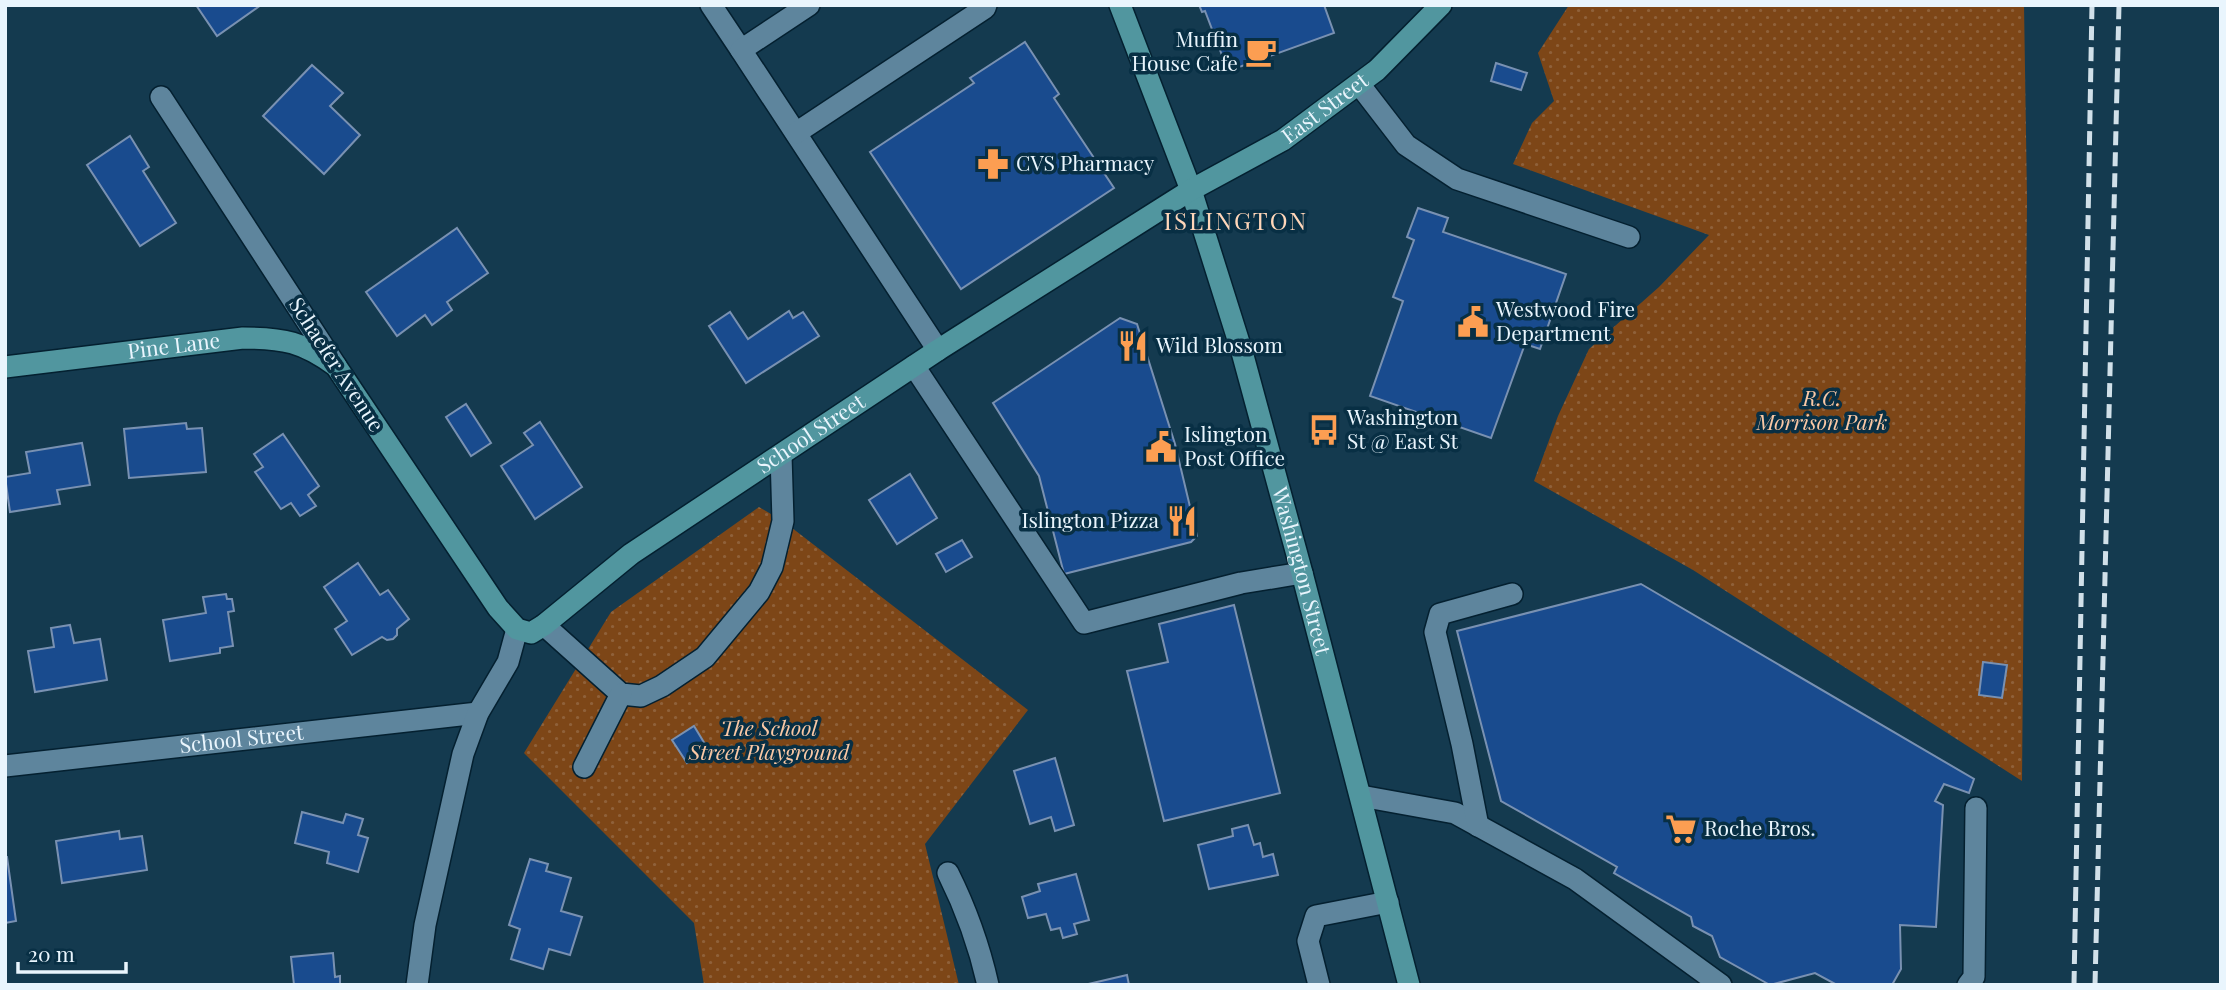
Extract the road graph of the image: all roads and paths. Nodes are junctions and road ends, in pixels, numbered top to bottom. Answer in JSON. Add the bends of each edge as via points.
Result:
{"nodes":[{"id":1,"x":712,"y":5,"type":"edge"},
{"id":2,"x":986,"y":5,"type":"edge"},
{"id":3,"x":1120,"y":5,"type":"edge"},
{"id":4,"x":1441,"y":5,"type":"edge"},
{"id":5,"x":803,"y":7,"type":"edge"},
{"id":6,"x":741,"y":50,"type":"junction"},
{"id":7,"x":1359,"y":84,"type":"junction"},
{"id":8,"x":161,"y":97,"type":"dead end"},
{"id":9,"x":796,"y":133,"type":"junction"},
{"id":10,"x":1192,"y":190,"type":"junction"},
{"id":11,"x":1629,"y":237,"type":"dead end"},
{"id":12,"x":938,"y":350,"type":"junction"},
{"id":13,"x":336,"y":366,"type":"junction"},
{"id":14,"x":914,"y":366,"type":"junction"},
{"id":15,"x":5,"y":367,"type":"edge"},
{"id":16,"x":781,"y":455,"type":"junction"},
{"id":17,"x":1303,"y":573,"type":"junction"},
{"id":18,"x":1511,"y":594,"type":"dead end"},
{"id":19,"x":544,"y":625,"type":"junction"},
{"id":20,"x":517,"y":629,"type":"junction"},
{"id":21,"x":621,"y":694,"type":"junction"},
{"id":22,"x":478,"y":713,"type":"junction"},
{"id":23,"x":5,"y":766,"type":"edge"},
{"id":24,"x":584,"y":767,"type":"dead end"},
{"id":25,"x":1361,"y":796,"type":"junction"},
{"id":26,"x":1976,"y":808,"type":"dead end"},
{"id":27,"x":1479,"y":826,"type":"junction"},
{"id":28,"x":948,"y":873,"type":"dead end"},
{"id":29,"x":1388,"y":902,"type":"junction"},
{"id":30,"x":417,"y":985,"type":"edge"},
{"id":31,"x":988,"y":985,"type":"edge"},
{"id":32,"x":1319,"y":985,"type":"edge"},
{"id":33,"x":1409,"y":985,"type":"edge"},
{"id":34,"x":1721,"y":985,"type":"edge"},
{"id":35,"x":1968,"y":985,"type":"edge"}],
"edges":[{"from":1,"to":6,"type":"street"},
{"from":2,"to":9,"type":"street"},
{"from":3,"to":10,"type":"street","name":"Washington Street"},
{"from":4,"to":7,"type":"street","name":"East Street"},
{"from":5,"to":6,"type":"street"},
{"from":6,"to":9,"type":"street"},
{"from":7,"to":10,"type":"street","name":"East Street","via":[[1283,140]]},
{"from":7,"to":11,"type":"street","via":[[1406,145],[1457,179]]},
{"from":8,"to":13,"type":"street","name":"Schaefer Avenue"},
{"from":9,"to":12,"type":"street"},
{"from":10,"to":12,"type":"street","name":"School Street"},
{"from":10,"to":17,"type":"street","name":"Washington Street"},
{"from":12,"to":14,"type":"street","name":"School Street"},
{"from":13,"to":15,"type":"street","name":"Pine Lane","via":[[294,342],[243,338]]},
{"from":13,"to":20,"type":"street","name":"Schaefer Avenue","via":[[498,608]]},
{"from":14,"to":16,"type":"street","name":"School Street"},
{"from":14,"to":17,"type":"street","via":[[1084,624],[1241,583]]},
{"from":16,"to":19,"type":"street","name":"School Street","via":[[632,554]]},
{"from":16,"to":21,"type":"street","via":[[783,522],[772,567],[759,592],[705,657],[641,696]]},
{"from":17,"to":25,"type":"street","name":"Washington Street"},
{"from":18,"to":27,"type":"street","via":[[1440,614],[1435,632]]},
{"from":19,"to":20,"type":"street","via":[[531,633]]},
{"from":19,"to":21,"type":"street"},
{"from":20,"to":22,"type":"street","via":[[508,662]]},
{"from":21,"to":24,"type":"street"},
{"from":22,"to":23,"type":"street","name":"School Street"},
{"from":22,"to":30,"type":"street","via":[[463,754],[425,925]]},
{"from":25,"to":27,"type":"street","via":[[1455,813]]},
{"from":25,"to":29,"type":"street","name":"Washington Street"},
{"from":26,"to":35,"type":"street","via":[[1974,977]]},
{"from":27,"to":34,"type":"street","via":[[1575,879]]},
{"from":28,"to":31,"type":"street","via":[[973,929]]},
{"from":29,"to":32,"type":"street","via":[[1316,916],[1308,941]]},
{"from":29,"to":33,"type":"street","name":"Washington Street"}]}
